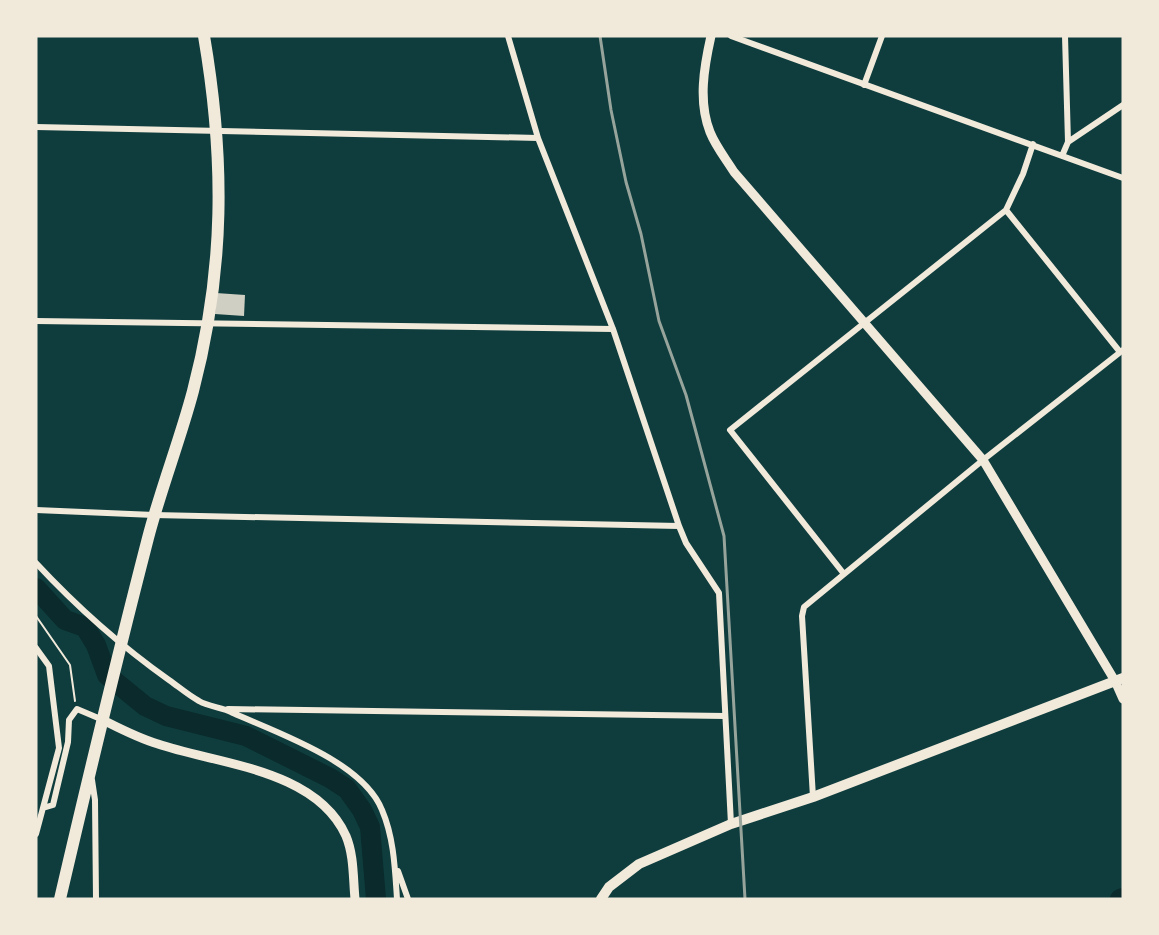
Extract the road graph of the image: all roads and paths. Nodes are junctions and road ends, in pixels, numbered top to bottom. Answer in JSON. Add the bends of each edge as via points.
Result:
{"nodes":[{"id":1,"x":204,"y":36,"type":"edge"},
{"id":2,"x":508,"y":36,"type":"edge"},
{"id":3,"x":711,"y":36,"type":"edge"},
{"id":4,"x":731,"y":36,"type":"edge"},
{"id":5,"x":882,"y":36,"type":"edge"},
{"id":6,"x":1065,"y":36,"type":"edge"},
{"id":7,"x":864,"y":85,"type":"junction"},
{"id":8,"x":1123,"y":105,"type":"edge"},
{"id":9,"x":36,"y":127,"type":"edge"},
{"id":10,"x":217,"y":131,"type":"junction"},
{"id":11,"x":538,"y":138,"type":"junction"},
{"id":12,"x":1068,"y":142,"type":"junction"},
{"id":13,"x":1033,"y":144,"type":"junction"},
{"id":14,"x":1062,"y":156,"type":"junction"},
{"id":15,"x":1123,"y":178,"type":"edge"},
{"id":16,"x":1006,"y":210,"type":"junction"},
{"id":17,"x":36,"y":321,"type":"edge"},
{"id":18,"x":864,"y":321,"type":"junction"},
{"id":19,"x":208,"y":324,"type":"junction"},
{"id":20,"x":613,"y":329,"type":"junction"},
{"id":21,"x":1121,"y":351,"type":"edge"},
{"id":22,"x":983,"y":460,"type":"junction"},
{"id":23,"x":36,"y":510,"type":"edge"},
{"id":24,"x":154,"y":515,"type":"junction"},
{"id":25,"x":679,"y":526,"type":"junction"},
{"id":26,"x":36,"y":563,"type":"edge"},
{"id":27,"x":844,"y":574,"type":"junction"},
{"id":28,"x":36,"y":616,"type":"edge"},
{"id":29,"x":36,"y":648,"type":"edge"},
{"id":30,"x":122,"y":648,"type":"junction"},
{"id":31,"x":1119,"y":679,"type":"edge"},
{"id":32,"x":1123,"y":699,"type":"edge"},
{"id":33,"x":77,"y":709,"type":"junction"},
{"id":34,"x":226,"y":709,"type":"junction"},
{"id":35,"x":725,"y":716,"type":"junction"},
{"id":36,"x":103,"y":720,"type":"junction"},
{"id":37,"x":90,"y":771,"type":"junction"},
{"id":38,"x":813,"y":797,"type":"junction"},
{"id":39,"x":43,"y":808,"type":"junction"},
{"id":40,"x":731,"y":824,"type":"junction"},
{"id":41,"x":36,"y":834,"type":"edge"},
{"id":42,"x":395,"y":861,"type":"junction"},
{"id":43,"x":60,"y":899,"type":"edge"},
{"id":44,"x":96,"y":899,"type":"edge"},
{"id":45,"x":355,"y":899,"type":"edge"},
{"id":46,"x":398,"y":899,"type":"edge"},
{"id":47,"x":408,"y":899,"type":"edge"},
{"id":48,"x":600,"y":899,"type":"edge"}],
"edges":[{"from":1,"to":10,"type":"highway"},
{"from":2,"to":11,"type":"street"},
{"from":3,"to":18,"type":"street","via":[[704,69],[704,104],[715,144],[734,172]]},
{"from":4,"to":7,"type":"street"},
{"from":5,"to":7,"type":"street"},
{"from":6,"to":12,"type":"street"},
{"from":7,"to":13,"type":"street"},
{"from":8,"to":12,"type":"street"},
{"from":9,"to":10,"type":"street"},
{"from":10,"to":11,"type":"street"},
{"from":10,"to":19,"type":"highway","via":[[218,249]]},
{"from":11,"to":20,"type":"street"},
{"from":12,"to":14,"type":"street"},
{"from":13,"to":14,"type":"street"},
{"from":13,"to":16,"type":"street"},
{"from":14,"to":15,"type":"street"},
{"from":16,"to":18,"type":"street"},
{"from":16,"to":21,"type":"street"},
{"from":17,"to":19,"type":"street"},
{"from":18,"to":22,"type":"street"},
{"from":18,"to":27,"type":"street","via":[[730,430]]},
{"from":19,"to":20,"type":"street"},
{"from":19,"to":24,"type":"highway","via":[[193,392]]},
{"from":20,"to":25,"type":"street"},
{"from":21,"to":22,"type":"street"},
{"from":22,"to":27,"type":"street"},
{"from":22,"to":31,"type":"street"},
{"from":23,"to":24,"type":"street"},
{"from":24,"to":25,"type":"street"},
{"from":24,"to":30,"type":"highway"},
{"from":25,"to":35,"type":"street","via":[[719,593]]},
{"from":26,"to":30,"type":"street"},
{"from":27,"to":38,"type":"street","via":[[804,607],[802,616]]},
{"from":28,"to":33,"type":"path","via":[[70,665]]},
{"from":29,"to":39,"type":"street","via":[[49,666],[59,748]]},
{"from":30,"to":34,"type":"street","via":[[201,702]]},
{"from":30,"to":36,"type":"highway"},
{"from":31,"to":32,"type":"street"},
{"from":31,"to":38,"type":"main road"},
{"from":33,"to":36,"type":"street"},
{"from":33,"to":39,"type":"street","via":[[69,720],[68,742],[53,805]]},
{"from":34,"to":35,"type":"street"},
{"from":34,"to":42,"type":"street","via":[[340,763],[363,782],[382,807]]},
{"from":35,"to":40,"type":"street"},
{"from":36,"to":37,"type":"highway"},
{"from":36,"to":45,"type":"street","via":[[158,744],[268,774],[320,802],[345,835],[351,852]]},
{"from":37,"to":43,"type":"highway"},
{"from":37,"to":44,"type":"street","via":[[95,800]]},
{"from":38,"to":40,"type":"main road"},
{"from":39,"to":41,"type":"street"},
{"from":40,"to":48,"type":"main road","via":[[639,864]]},
{"from":42,"to":46,"type":"street"},
{"from":42,"to":47,"type":"street"}]}
